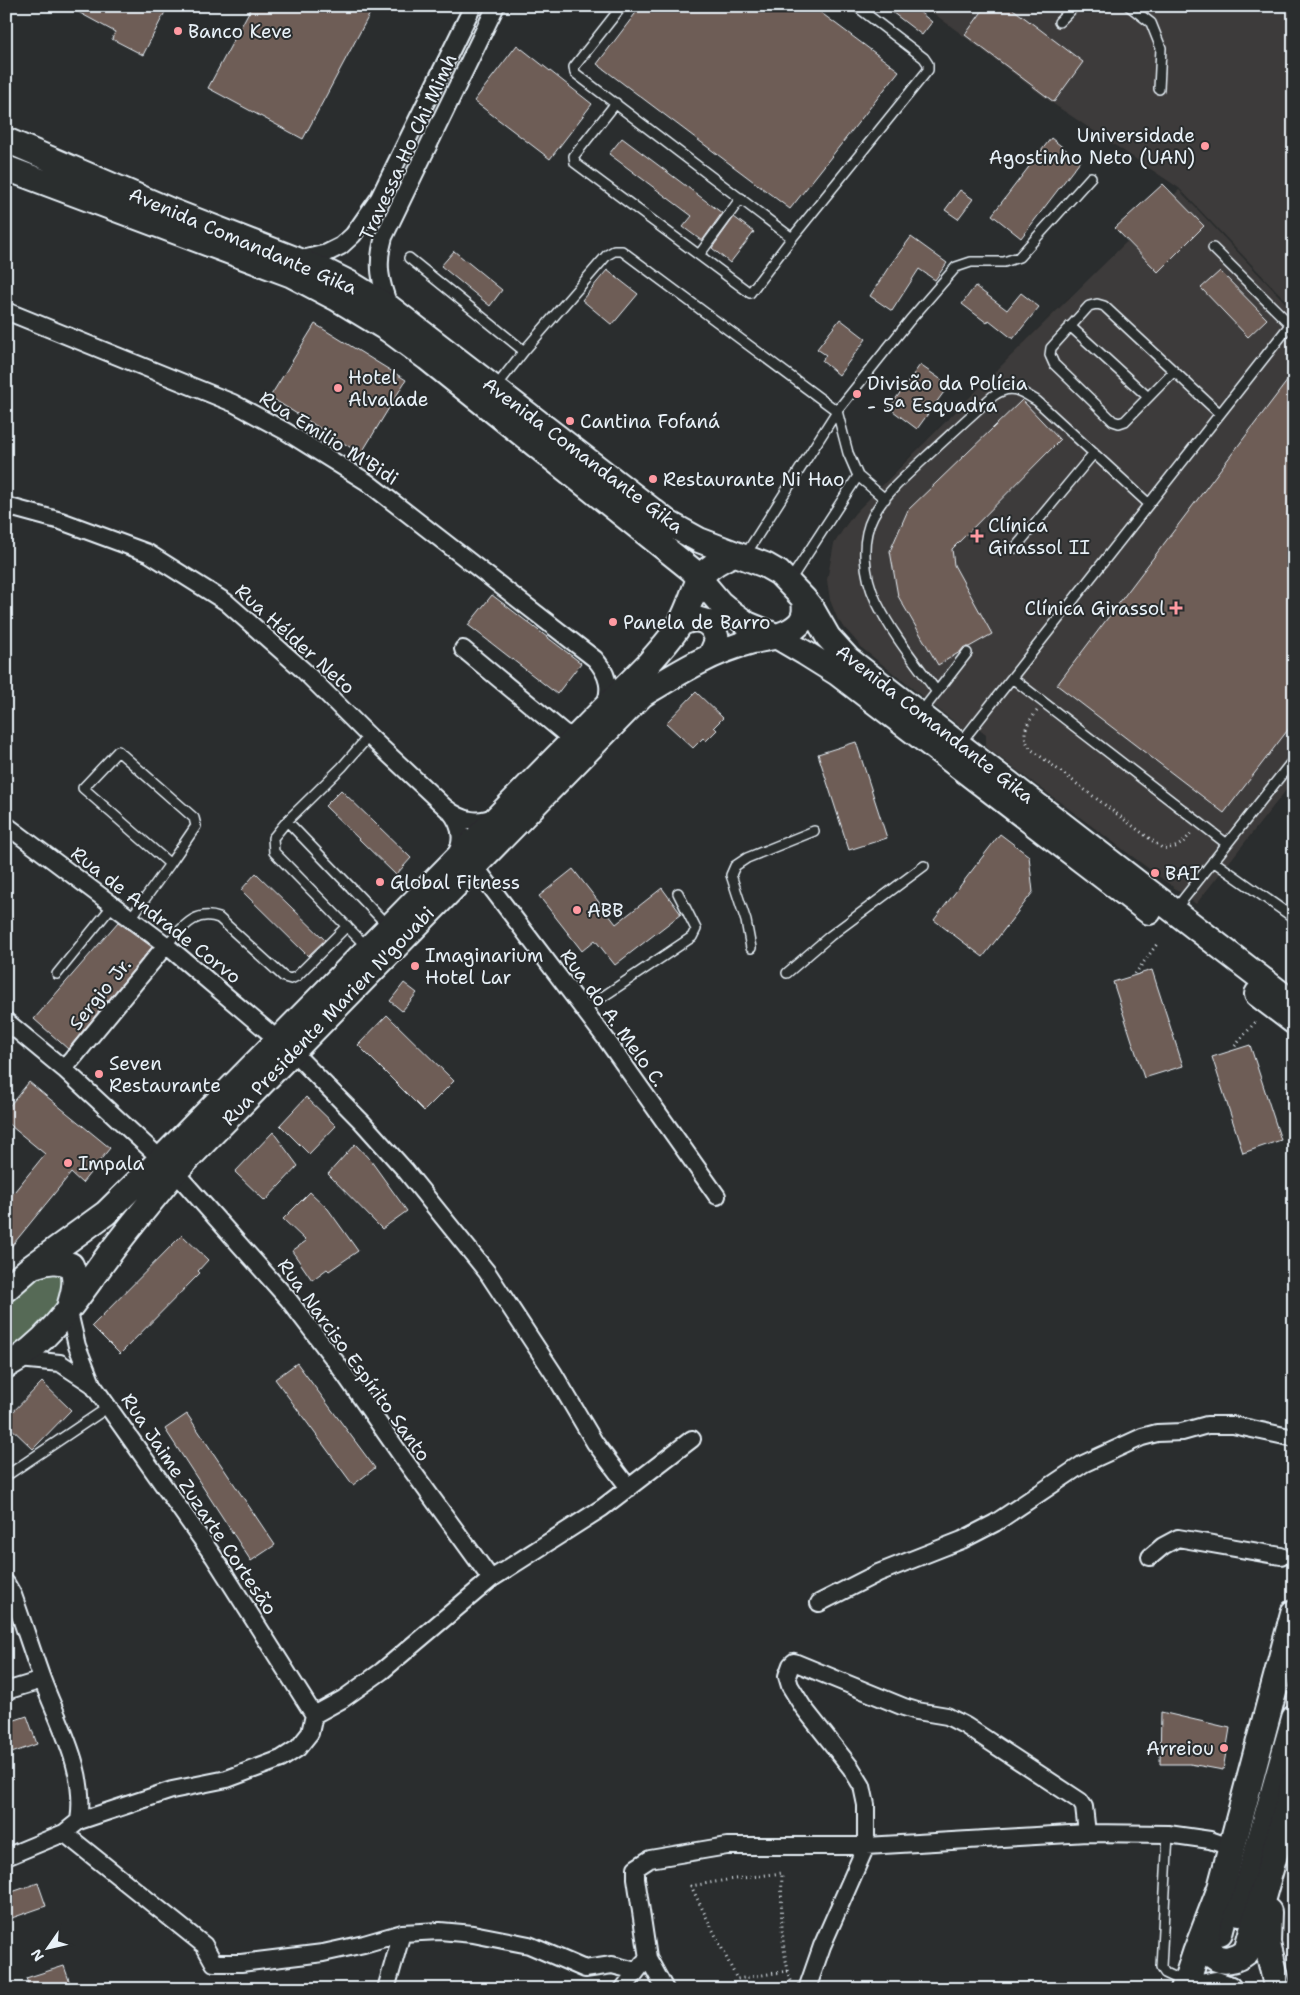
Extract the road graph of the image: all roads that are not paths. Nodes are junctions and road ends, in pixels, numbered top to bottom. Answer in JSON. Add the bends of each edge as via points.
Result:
{"nodes":[{"id":1,"x":473,"y":6,"type":"edge"},
{"id":2,"x":496,"y":6,"type":"edge"},
{"id":3,"x":609,"y":6,"type":"edge"},
{"id":4,"x":856,"y":6,"type":"edge"},
{"id":5,"x":1075,"y":6,"type":"edge"},
{"id":6,"x":1129,"y":6,"type":"edge"},
{"id":7,"x":620,"y":9,"type":"edge"},
{"id":8,"x":1060,"y":22,"type":"dead end"},
{"id":9,"x":1159,"y":89,"type":"dead end"},
{"id":10,"x":616,"y":103,"type":"junction"},
{"id":11,"x":6,"y":140,"type":"edge"},
{"id":12,"x":6,"y":168,"type":"edge"},
{"id":13,"x":1091,"y":176,"type":"dead end"},
{"id":14,"x":741,"y":198,"type":"junction"},
{"id":15,"x":792,"y":238,"type":"junction"},
{"id":16,"x":1212,"y":248,"type":"dead end"},
{"id":17,"x":698,"y":255,"type":"junction"},
{"id":18,"x":409,"y":258,"type":"dead end"},
{"id":19,"x":298,"y":260,"type":"junction"},
{"id":20,"x":390,"y":308,"type":"junction"},
{"id":21,"x":6,"y":311,"type":"edge"},
{"id":22,"x":1070,"y":326,"type":"junction"},
{"id":23,"x":1292,"y":327,"type":"edge"},
{"id":24,"x":524,"y":351,"type":"junction"},
{"id":25,"x":1173,"y":372,"type":"junction"},
{"id":26,"x":494,"y":389,"type":"junction"},
{"id":27,"x":1148,"y":398,"type":"junction"},
{"id":28,"x":837,"y":411,"type":"junction"},
{"id":29,"x":1220,"y":414,"type":"junction"},
{"id":30,"x":1094,"y":454,"type":"junction"},
{"id":31,"x":858,"y":476,"type":"junction"},
{"id":32,"x":885,"y":500,"type":"junction"},
{"id":33,"x":1149,"y":504,"type":"junction"},
{"id":34,"x":6,"y":506,"type":"edge"},
{"id":35,"x":1016,"y":548,"type":"dead end"},
{"id":36,"x":739,"y":556,"type":"junction"},
{"id":37,"x":699,"y":580,"type":"junction"},
{"id":38,"x":796,"y":590,"type":"junction"},
{"id":39,"x":679,"y":625,"type":"junction"},
{"id":40,"x":776,"y":636,"type":"junction"},
{"id":41,"x":463,"y":649,"type":"dead end"},
{"id":42,"x":966,"y":653,"type":"dead end"},
{"id":43,"x":711,"y":655,"type":"junction"},
{"id":44,"x":595,"y":659,"type":"junction"},
{"id":45,"x":649,"y":663,"type":"junction"},
{"id":46,"x":1012,"y":678,"type":"junction"},
{"id":47,"x":937,"y":692,"type":"junction"},
{"id":48,"x":600,"y":713,"type":"junction"},
{"id":49,"x":919,"y":715,"type":"junction"},
{"id":50,"x":369,"y":736,"type":"junction"},
{"id":51,"x":569,"y":738,"type":"junction"},
{"id":52,"x":959,"y":745,"type":"junction"},
{"id":53,"x":1294,"y":759,"type":"edge"},
{"id":54,"x":448,"y":808,"type":"junction"},
{"id":55,"x":500,"y":814,"type":"junction"},
{"id":56,"x":287,"y":821,"type":"junction"},
{"id":57,"x":6,"y":825,"type":"edge"},
{"id":58,"x":814,"y":831,"type":"dead end"},
{"id":59,"x":1227,"y":844,"type":"junction"},
{"id":60,"x":1213,"y":861,"type":"junction"},
{"id":61,"x":170,"y":864,"type":"junction"},
{"id":62,"x":474,"y":865,"type":"junction"},
{"id":63,"x":449,"y":866,"type":"junction"},
{"id":64,"x":924,"y":866,"type":"dead end"},
{"id":65,"x":678,"y":893,"type":"dead end"},
{"id":66,"x":113,"y":905,"type":"junction"},
{"id":67,"x":1174,"y":911,"type":"junction"},
{"id":68,"x":131,"y":918,"type":"junction"},
{"id":69,"x":1294,"y":918,"type":"edge"},
{"id":70,"x":347,"y":926,"type":"junction"},
{"id":71,"x":389,"y":927,"type":"junction"},
{"id":72,"x":166,"y":945,"type":"junction"},
{"id":73,"x":368,"y":948,"type":"junction"},
{"id":74,"x":751,"y":948,"type":"dead end"},
{"id":75,"x":787,"y":973,"type":"dead end"},
{"id":76,"x":57,"y":974,"type":"dead end"},
{"id":77,"x":1294,"y":999,"type":"edge"},
{"id":78,"x":583,"y":1010,"type":"junction"},
{"id":79,"x":6,"y":1022,"type":"edge"},
{"id":80,"x":1294,"y":1022,"type":"edge"},
{"id":81,"x":286,"y":1046,"type":"junction"},
{"id":82,"x":64,"y":1069,"type":"junction"},
{"id":83,"x":168,"y":1166,"type":"junction"},
{"id":84,"x":717,"y":1196,"type":"dead end"},
{"id":85,"x":30,"y":1268,"type":"junction"},
{"id":86,"x":6,"y":1269,"type":"edge"},
{"id":87,"x":6,"y":1289,"type":"edge"},
{"id":88,"x":69,"y":1307,"type":"junction"},
{"id":89,"x":11,"y":1362,"type":"edge"},
{"id":90,"x":92,"y":1384,"type":"junction"},
{"id":91,"x":110,"y":1406,"type":"junction"},
{"id":92,"x":1294,"y":1438,"type":"edge"},
{"id":93,"x":692,"y":1439,"type":"dead end"},
{"id":94,"x":6,"y":1476,"type":"edge"},
{"id":95,"x":629,"y":1488,"type":"junction"},
{"id":96,"x":1281,"y":1556,"type":"dead end"},
{"id":97,"x":1150,"y":1558,"type":"dead end"},
{"id":98,"x":491,"y":1579,"type":"junction"},
{"id":99,"x":8,"y":1593,"type":"edge"},
{"id":100,"x":819,"y":1603,"type":"dead end"},
{"id":101,"x":1294,"y":1613,"type":"edge"},
{"id":102,"x":1294,"y":1640,"type":"edge"},
{"id":103,"x":42,"y":1680,"type":"junction"},
{"id":104,"x":6,"y":1691,"type":"edge"},
{"id":105,"x":314,"y":1715,"type":"junction"},
{"id":106,"x":1294,"y":1718,"type":"edge"},
{"id":107,"x":1294,"y":1784,"type":"edge"},
{"id":108,"x":79,"y":1821,"type":"junction"},
{"id":109,"x":64,"y":1833,"type":"junction"},
{"id":110,"x":1087,"y":1833,"type":"junction"},
{"id":111,"x":1168,"y":1834,"type":"junction"},
{"id":112,"x":866,"y":1846,"type":"junction"},
{"id":113,"x":1233,"y":1848,"type":"junction"},
{"id":114,"x":6,"y":1857,"type":"edge"},
{"id":115,"x":1268,"y":1876,"type":"junction"},
{"id":116,"x":1220,"y":1932,"type":"junction"},
{"id":117,"x":402,"y":1933,"type":"junction"},
{"id":118,"x":648,"y":1958,"type":"junction"},
{"id":119,"x":636,"y":1971,"type":"junction"},
{"id":120,"x":1189,"y":1987,"type":"edge"},
{"id":121,"x":1279,"y":1988,"type":"edge"},
{"id":122,"x":386,"y":1989,"type":"edge"},
{"id":123,"x":623,"y":1989,"type":"edge"},
{"id":124,"x":665,"y":1989,"type":"edge"},
{"id":125,"x":807,"y":1989,"type":"edge"},
{"id":126,"x":1228,"y":1989,"type":"edge"}],
"edges":[{"from":1,"to":19,"type":"street","name":"Travessa Ho Chi Mimh","via":[[379,198],[353,235],[341,246]]},
{"from":2,"to":20,"type":"street","name":"Travessa Ho Chi Mimh","via":[[384,237],[379,269]]},
{"from":3,"to":7,"type":"lane"},
{"from":4,"to":15,"type":"lane","via":[[924,58],[928,70]]},
{"from":5,"to":8,"type":"lane"},
{"from":6,"to":9,"type":"lane","via":[[1152,23],[1161,48]]},
{"from":7,"to":10,"type":"lane","via":[[573,70]]},
{"from":10,"to":14,"type":"lane"},
{"from":10,"to":17,"type":"lane","via":[[574,160]]},
{"from":11,"to":19,"type":"street","name":"Avenida Comandante Gika","via":[[174,212]]},
{"from":12,"to":37,"type":"street","name":"Avenida Comandante Gika","via":[[277,269],[344,302],[390,330],[427,358],[692,570]]},
{"from":13,"to":28,"type":"lane","via":[[1019,257],[1004,262],[971,262],[956,267]]},
{"from":14,"to":15,"type":"lane"},
{"from":14,"to":17,"type":"lane"},
{"from":15,"to":17,"type":"lane","via":[[750,293]]},
{"from":16,"to":23,"type":"lane"},
{"from":18,"to":24,"type":"lane"},
{"from":19,"to":20,"type":"street","name":"Avenida Comandante Gika","via":[[351,284]]},
{"from":20,"to":26,"type":"street","name":"Avenida Comandante Gika"},
{"from":21,"to":44,"type":"street","name":"Rua Emilio M'Bidi","via":[[232,403],[284,431],[367,482]]},
{"from":22,"to":25,"type":"lane","via":[[1089,306],[1104,306]]},
{"from":22,"to":27,"type":"lane"},
{"from":22,"to":27,"type":"lane","via":[[1051,348],[1050,356],[1054,364],[1113,421],[1125,421]]},
{"from":23,"to":29,"type":"lane"},
{"from":24,"to":26,"type":"lane"},
{"from":24,"to":28,"type":"lane","via":[[607,255],[622,251]]},
{"from":25,"to":27,"type":"lane"},
{"from":25,"to":29,"type":"lane"},
{"from":26,"to":36,"type":"street","name":"Avenida Comandante Gika","via":[[670,524]]},
{"from":28,"to":31,"type":"lane"},
{"from":28,"to":36,"type":"lane"},
{"from":29,"to":33,"type":"lane"},
{"from":30,"to":32,"type":"lane","via":[[1037,401],[1008,388],[987,400]]},
{"from":30,"to":33,"type":"lane"},
{"from":30,"to":35,"type":"lane"},
{"from":31,"to":32,"type":"lane"},
{"from":31,"to":38,"type":"lane"},
{"from":32,"to":47,"type":"lane","via":[[873,516],[867,534],[864,550],[869,583],[890,627]]},
{"from":33,"to":46,"type":"lane"},
{"from":34,"to":50,"type":"street","name":"Rua Hélder Neto","via":[[61,521],[148,552],[192,579],[252,623]]},
{"from":36,"to":37,"type":"street","via":[[717,562]]},
{"from":36,"to":38,"type":"street","name":"Avenida Comandante Gika","via":[[779,573]]},
{"from":37,"to":39,"type":"street","name":"Rua Presidente Marien N'gouabi"},
{"from":37,"to":40,"type":"street","name":"Avenida Comandante Gika","via":[[732,613],[761,632]]},
{"from":38,"to":40,"type":"street","name":"Rua Presidente Marien N'gouabi","via":[[804,617],[792,629]]},
{"from":38,"to":49,"type":"street","name":"Avenida Comandante Gika","via":[[812,609],[828,637],[848,659]]},
{"from":39,"to":43,"type":"street","via":[[700,619],[712,627],[717,640]]},
{"from":39,"to":45,"type":"street","name":"Rua Presidente Marien N'gouabi"},
{"from":40,"to":43,"type":"street","name":"Rua Presidente Marien N'gouabi"},
{"from":40,"to":80,"type":"street","name":"Avenida Comandante Gika","via":[[837,673]]},
{"from":41,"to":51,"type":"street"},
{"from":42,"to":47,"type":"lane"},
{"from":43,"to":62,"type":"street","name":"Rua Presidente Marien N'gouabi","via":[[642,695]]},
{"from":44,"to":45,"type":"street","via":[[621,672]]},
{"from":44,"to":48,"type":"street","name":"Rua Emilio M'Bidi","via":[[609,684]]},
{"from":45,"to":48,"type":"street","name":"Rua Presidente Marien N'gouabi"},
{"from":46,"to":52,"type":"lane"},
{"from":46,"to":59,"type":"lane"},
{"from":47,"to":49,"type":"lane"},
{"from":48,"to":51,"type":"street","name":"Rua Presidente Marien N'gouabi"},
{"from":49,"to":52,"type":"street","name":"Avenida Comandante Gika"},
{"from":50,"to":54,"type":"street","name":"Rua Hélder Neto"},
{"from":50,"to":56,"type":"lane"},
{"from":51,"to":55,"type":"street","name":"Rua Presidente Marien N'gouabi"},
{"from":52,"to":67,"type":"street","name":"Avenida Comandante Gika"},
{"from":53,"to":59,"type":"lane"},
{"from":54,"to":55,"type":"street","name":"Rua Hélder Neto","via":[[473,822]]},
{"from":54,"to":63,"type":"street","name":"Rua Hélder Neto","via":[[461,833],[458,851]]},
{"from":55,"to":63,"type":"street","name":"Rua Presidente Marien N'gouabi"},
{"from":56,"to":70,"type":"lane","via":[[273,838],[274,852]]},
{"from":56,"to":71,"type":"lane"},
{"from":57,"to":66,"type":"street","name":"Rua de Andrade Corvo"},
{"from":58,"to":74,"type":"lane","via":[[735,866],[731,875]]},
{"from":59,"to":60,"type":"lane"},
{"from":60,"to":67,"type":"lane"},
{"from":60,"to":69,"type":"lane"},
{"from":61,"to":61,"type":"lane","via":[[196,826],[194,818],[118,751],[83,788]]},
{"from":61,"to":68,"type":"lane"},
{"from":62,"to":78,"type":"street","name":"Rua do A. Melo C."},
{"from":62,"to":81,"type":"street","name":"Rua Presidente Marien N'gouabi"},
{"from":63,"to":71,"type":"street","name":"Rua Presidente Marien N'gouabi"},
{"from":64,"to":75,"type":"lane","via":[[830,936]]},
{"from":65,"to":78,"type":"lane","via":[[696,928],[692,937]]},
{"from":66,"to":68,"type":"street","name":"Rua de Andrade Corvo"},
{"from":66,"to":76,"type":"lane"},
{"from":67,"to":77,"type":"street","name":"Avenida Comandante Gika","via":[[1284,996]]},
{"from":68,"to":72,"type":"street","name":"Rua de Andrade Corvo"},
{"from":70,"to":72,"type":"lane","via":[[291,979],[284,978],[218,918],[208,914],[189,922]]},
{"from":70,"to":73,"type":"lane"},
{"from":71,"to":73,"type":"street","name":"Rua Presidente Marien N'gouabi"},
{"from":72,"to":81,"type":"street","name":"Rua de Andrade Corvo"},
{"from":72,"to":82,"type":"street","name":"Sergio Jr."},
{"from":73,"to":81,"type":"street","name":"Rua Presidente Marien N'gouabi"},
{"from":78,"to":84,"type":"street","name":"Rua do A. Melo C."},
{"from":79,"to":82,"type":"street","name":"Rua Narciso Espírito Santo"},
{"from":81,"to":83,"type":"street","name":"Rua Presidente Marien N'gouabi"},
{"from":81,"to":95,"type":"street","name":"Rua de Andrade Corvo","via":[[405,1170],[487,1272],[595,1442]]},
{"from":82,"to":83,"type":"street","name":"Rua Narciso Espírito Santo"},
{"from":83,"to":85,"type":"street","name":"Rua Presidente Marien N'gouabi"},
{"from":83,"to":88,"type":"street","name":"Rua Presidente Marien N'gouabi","via":[[132,1224]]},
{"from":83,"to":98,"type":"street","name":"Rua Narciso Espírito Santo","via":[[288,1299]]},
{"from":85,"to":86,"type":"street"},
{"from":85,"to":87,"type":"street","name":"Rua Presidente Marien N'gouabi"},
{"from":85,"to":88,"type":"street","via":[[51,1261],[71,1265],[75,1274]]},
{"from":88,"to":89,"type":"street","name":"Rua Presidente Marien N'gouabi","via":[[44,1336]]},
{"from":88,"to":90,"type":"street","via":[[77,1346]]},
{"from":89,"to":90,"type":"street","name":"Rua Jaime Zuzarte Cortesão","via":[[60,1363]]},
{"from":90,"to":91,"type":"street","name":"Rua Jaime Zuzarte Cortesão"},
{"from":91,"to":94,"type":"lane"},
{"from":91,"to":105,"type":"street","name":"Rua Jaime Zuzarte Cortesão","via":[[214,1557]]},
{"from":92,"to":100,"type":"street","via":[[1232,1425],[1207,1425],[1142,1437],[1082,1464],[995,1523],[962,1540],[878,1572]]},
{"from":93,"to":95,"type":"street"},
{"from":95,"to":98,"type":"street"},
{"from":96,"to":97,"type":"street","via":[[1178,1538]]},
{"from":98,"to":105,"type":"street","via":[[382,1671]]},
{"from":99,"to":103,"type":"street"},
{"from":101,"to":113,"type":"main road"},
{"from":102,"to":116,"type":"street"},
{"from":103,"to":104,"type":"street"},
{"from":103,"to":108,"type":"street","via":[[70,1749],[80,1785],[82,1804]]},
{"from":105,"to":108,"type":"street","via":[[310,1733],[298,1748],[281,1759],[226,1779],[172,1790]]},
{"from":106,"to":116,"type":"street"},
{"from":107,"to":115,"type":"main road"},
{"from":108,"to":109,"type":"street"},
{"from":109,"to":114,"type":"street"},
{"from":109,"to":117,"type":"street","via":[[204,1944],[214,1963],[323,1953]]},
{"from":110,"to":111,"type":"street"},
{"from":110,"to":112,"type":"street"},
{"from":110,"to":112,"type":"street","via":[[1084,1807],[1080,1801],[966,1726],[947,1716],[917,1711],[794,1662],[787,1676],[790,1686],[862,1786],[866,1805]]},
{"from":111,"to":113,"type":"street","via":[[1210,1840]]},
{"from":111,"to":120,"type":"lane","via":[[1161,1967],[1165,1974]]},
{"from":112,"to":118,"type":"street","via":[[727,1846],[642,1863],[636,1868],[636,1878]]},
{"from":112,"to":125,"type":"street","via":[[822,1946]]},
{"from":113,"to":116,"type":"main road","via":[[1221,1888]]},
{"from":115,"to":116,"type":"main road","via":[[1247,1951],[1230,1960],[1210,1952],[1208,1945]]},
{"from":115,"to":121,"type":"main road","via":[[1268,1943]]},
{"from":116,"to":120,"type":"main road","via":[[1196,1953]]},
{"from":117,"to":119,"type":"street","via":[[440,1931],[473,1934],[529,1945],[585,1969],[612,1965]]},
{"from":117,"to":122,"type":"street"},
{"from":118,"to":119,"type":"street"},
{"from":118,"to":124,"type":"street"},
{"from":119,"to":123,"type":"street"},
{"from":120,"to":126,"type":"main road","via":[[1216,1985]]}]}
